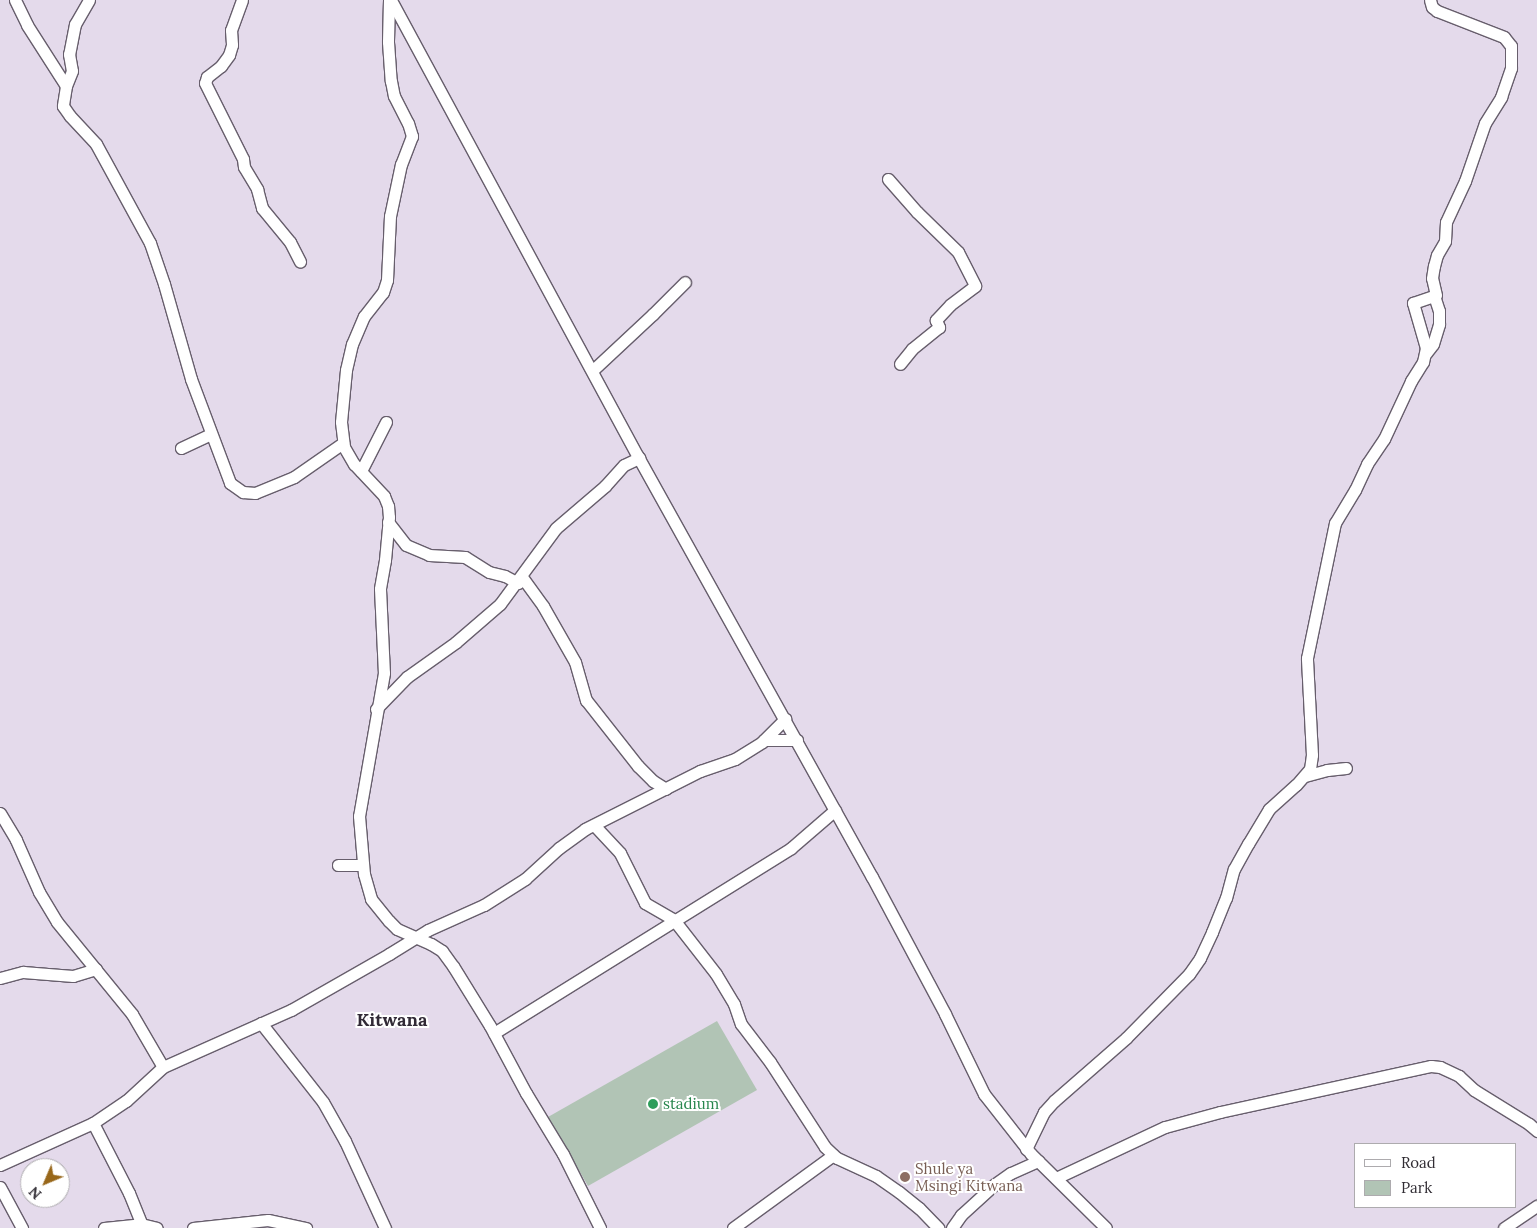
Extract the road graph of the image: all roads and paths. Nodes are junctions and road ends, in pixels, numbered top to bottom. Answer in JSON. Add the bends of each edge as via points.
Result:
{"nodes":[{"id":1,"x":15,"y":0,"type":"edge"},
{"id":2,"x":89,"y":0,"type":"edge"},
{"id":3,"x":242,"y":0,"type":"edge"},
{"id":4,"x":390,"y":0,"type":"edge"},
{"id":5,"x":1430,"y":0,"type":"edge"},
{"id":6,"x":66,"y":86,"type":"junction"},
{"id":7,"x":888,"y":179,"type":"dead end"},
{"id":8,"x":300,"y":262,"type":"dead end"},
{"id":9,"x":684,"y":282,"type":"dead end"},
{"id":10,"x":1434,"y":296,"type":"junction"},
{"id":11,"x":1426,"y":353,"type":"junction"},
{"id":12,"x":900,"y":364,"type":"dead end"},
{"id":13,"x":592,"y":370,"type":"junction"},
{"id":14,"x":386,"y":422,"type":"dead end"},
{"id":15,"x":211,"y":434,"type":"junction"},
{"id":16,"x":343,"y":443,"type":"junction"},
{"id":17,"x":181,"y":448,"type":"dead end"},
{"id":18,"x":639,"y":458,"type":"junction"},
{"id":19,"x":361,"y":471,"type":"junction"},
{"id":20,"x":388,"y":522,"type":"junction"},
{"id":21,"x":520,"y":580,"type":"junction"},
{"id":22,"x":376,"y":709,"type":"junction"},
{"id":23,"x":785,"y":719,"type":"junction"},
{"id":24,"x":764,"y":740,"type":"junction"},
{"id":25,"x":797,"y":740,"type":"junction"},
{"id":26,"x":1346,"y":768,"type":"dead end"},
{"id":27,"x":1305,"y":776,"type":"junction"},
{"id":28,"x":666,"y":789,"type":"junction"},
{"id":29,"x":835,"y":810,"type":"junction"},
{"id":30,"x":0,"y":813,"type":"edge"},
{"id":31,"x":594,"y":825,"type":"junction"},
{"id":32,"x":363,"y":865,"type":"junction"},
{"id":33,"x":338,"y":866,"type":"dead end"},
{"id":34,"x":674,"y":920,"type":"junction"},
{"id":35,"x":416,"y":938,"type":"junction"},
{"id":36,"x":96,"y":969,"type":"junction"},
{"id":37,"x":0,"y":978,"type":"edge"},
{"id":38,"x":261,"y":1023,"type":"junction"},
{"id":39,"x":494,"y":1033,"type":"junction"},
{"id":40,"x":163,"y":1067,"type":"junction"},
{"id":41,"x":92,"y":1124,"type":"junction"},
{"id":42,"x":1537,"y":1131,"type":"edge"},
{"id":43,"x":1026,"y":1149,"type":"junction"},
{"id":44,"x":833,"y":1155,"type":"junction"},
{"id":45,"x":1038,"y":1161,"type":"junction"},
{"id":46,"x":0,"y":1166,"type":"edge"},
{"id":47,"x":1056,"y":1178,"type":"junction"},
{"id":48,"x":0,"y":1187,"type":"edge"},
{"id":49,"x":1537,"y":1206,"type":"edge"},
{"id":50,"x":142,"y":1226,"type":"edge"},
{"id":51,"x":22,"y":1228,"type":"edge"},
{"id":52,"x":104,"y":1228,"type":"edge"},
{"id":53,"x":157,"y":1228,"type":"edge"},
{"id":54,"x":193,"y":1228,"type":"edge"},
{"id":55,"x":306,"y":1228,"type":"edge"},
{"id":56,"x":385,"y":1228,"type":"edge"},
{"id":57,"x":600,"y":1228,"type":"edge"},
{"id":58,"x":733,"y":1228,"type":"edge"},
{"id":59,"x":938,"y":1228,"type":"edge"},
{"id":60,"x":952,"y":1228,"type":"edge"},
{"id":61,"x":1106,"y":1228,"type":"edge"},
{"id":62,"x":1504,"y":1228,"type":"edge"}],
"edges":[{"from":1,"to":6,"type":"street"},
{"from":2,"to":6,"type":"street","via":[[75,24],[69,54],[72,71]]},
{"from":3,"to":8,"type":"street","via":[[231,30],[229,55],[205,83],[243,159],[244,168],[258,190],[262,208],[290,242]]},
{"from":4,"to":13,"type":"street"},
{"from":4,"to":16,"type":"street","via":[[388,42],[392,87],[412,136],[401,164],[390,216],[387,280],[383,292],[364,316],[352,344],[346,370],[341,422]]},
{"from":5,"to":10,"type":"street","via":[[1437,11],[1504,37],[1511,46],[1506,87],[1485,123],[1465,181],[1446,222],[1445,241],[1437,254],[1432,278]]},
{"from":6,"to":15,"type":"street","via":[[62,101],[65,110],[96,144],[150,243]]},
{"from":7,"to":12,"type":"street","via":[[958,252],[976,286],[950,305],[936,320],[940,326],[912,349]]},
{"from":9,"to":13,"type":"street"},
{"from":10,"to":11,"type":"street","via":[[1439,324],[1433,344]]},
{"from":10,"to":11,"type":"street","via":[[1417,300],[1413,305]]},
{"from":11,"to":27,"type":"street","via":[[1384,440],[1335,523],[1307,658],[1312,755]]},
{"from":13,"to":18,"type":"street"},
{"from":14,"to":19,"type":"street"},
{"from":15,"to":16,"type":"street","via":[[230,483],[243,492],[255,493],[294,477]]},
{"from":15,"to":17,"type":"street"},
{"from":16,"to":19,"type":"street"},
{"from":18,"to":21,"type":"street","via":[[624,465],[556,528]]},
{"from":18,"to":23,"type":"street"},
{"from":19,"to":20,"type":"street","via":[[384,496]]},
{"from":20,"to":21,"type":"street","via":[[406,545],[429,555],[465,557],[489,572]]},
{"from":20,"to":22,"type":"street","via":[[380,597],[384,673]]},
{"from":21,"to":22,"type":"street","via":[[480,623],[418,668]]},
{"from":21,"to":28,"type":"street","via":[[543,606],[575,662],[586,700],[638,766]]},
{"from":22,"to":32,"type":"street","via":[[360,800]]},
{"from":23,"to":24,"type":"street"},
{"from":23,"to":25,"type":"street"},
{"from":24,"to":25,"type":"street"},
{"from":24,"to":28,"type":"street","via":[[735,759],[700,771]]},
{"from":25,"to":29,"type":"street"},
{"from":26,"to":27,"type":"street"},
{"from":27,"to":43,"type":"street","via":[[1270,809],[1248,844],[1234,869],[1226,898],[1200,958],[1189,974],[1126,1038],[1054,1101],[1044,1112]]},
{"from":28,"to":31,"type":"street"},
{"from":29,"to":34,"type":"street","via":[[791,848]]},
{"from":29,"to":43,"type":"street","via":[[984,1094]]},
{"from":30,"to":36,"type":"street","via":[[47,907]]},
{"from":31,"to":34,"type":"street","via":[[620,853],[645,903]]},
{"from":31,"to":35,"type":"street","via":[[570,839],[506,892]]},
{"from":32,"to":33,"type":"street"},
{"from":32,"to":35,"type":"street","via":[[371,899],[378,909],[397,929]]},
{"from":34,"to":39,"type":"street"},
{"from":34,"to":44,"type":"street","via":[[716,974],[734,1004],[741,1024]]},
{"from":35,"to":38,"type":"street","via":[[291,1010]]},
{"from":35,"to":39,"type":"street","via":[[442,951]]},
{"from":36,"to":37,"type":"street","via":[[73,976],[23,972]]},
{"from":36,"to":40,"type":"street","via":[[132,1014]]},
{"from":38,"to":40,"type":"street"},
{"from":38,"to":56,"type":"street","via":[[323,1102],[345,1141]]},
{"from":39,"to":57,"type":"street","via":[[563,1154]]},
{"from":40,"to":41,"type":"street","via":[[126,1101]]},
{"from":41,"to":46,"type":"street"},
{"from":41,"to":50,"type":"street"},
{"from":42,"to":47,"type":"street","via":[[1474,1090],[1460,1076],[1431,1066],[1165,1127]]},
{"from":43,"to":45,"type":"street"},
{"from":44,"to":58,"type":"street"},
{"from":44,"to":59,"type":"street","via":[[876,1176],[919,1208]]},
{"from":45,"to":47,"type":"street"},
{"from":45,"to":60,"type":"street","via":[[995,1184],[961,1215]]},
{"from":47,"to":61,"type":"street"},
{"from":48,"to":51,"type":"street"},
{"from":49,"to":62,"type":"street"},
{"from":50,"to":52,"type":"street"},
{"from":50,"to":53,"type":"street"},
{"from":54,"to":55,"type":"street","via":[[268,1220]]}]}
